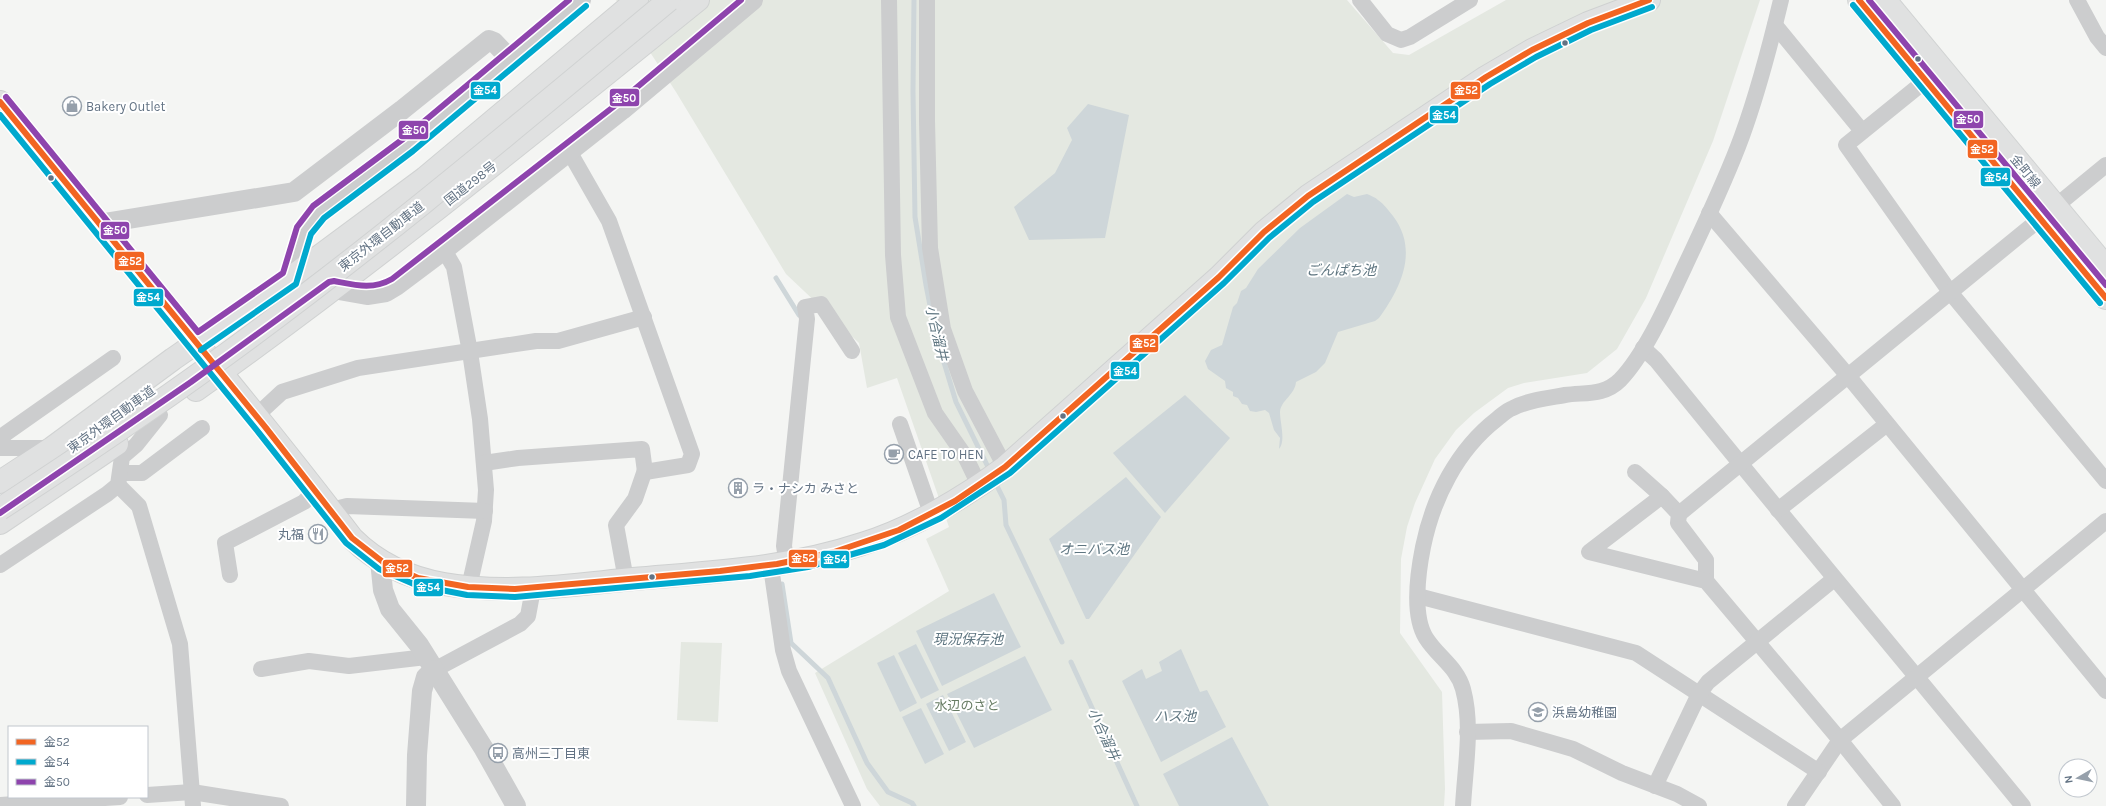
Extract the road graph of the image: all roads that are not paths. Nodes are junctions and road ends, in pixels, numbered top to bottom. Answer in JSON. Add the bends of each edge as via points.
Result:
{"nodes":[{"id":1,"x":581,"y":0,"type":"edge"},
{"id":2,"x":637,"y":0,"type":"edge"},
{"id":3,"x":655,"y":0,"type":"edge"},
{"id":4,"x":669,"y":0,"type":"edge"},
{"id":5,"x":698,"y":0,"type":"edge"},
{"id":6,"x":753,"y":0,"type":"edge"},
{"id":7,"x":889,"y":0,"type":"edge"},
{"id":8,"x":927,"y":0,"type":"edge"},
{"id":9,"x":1360,"y":0,"type":"edge"},
{"id":10,"x":1470,"y":0,"type":"edge"},
{"id":11,"x":1649,"y":0,"type":"edge"},
{"id":12,"x":1781,"y":0,"type":"edge"},
{"id":13,"x":1859,"y":0,"type":"edge"},
{"id":14,"x":1886,"y":0,"type":"edge"},
{"id":15,"x":2077,"y":0,"type":"edge"},
{"id":16,"x":1775,"y":25,"type":"junction"},
{"id":17,"x":2106,"y":48,"type":"edge"},
{"id":18,"x":511,"y":60,"type":"junction"},
{"id":19,"x":1925,"y":81,"type":"junction"},
{"id":20,"x":0,"y":102,"type":"edge"},
{"id":21,"x":1862,"y":131,"type":"junction"},
{"id":22,"x":569,"y":151,"type":"junction"},
{"id":23,"x":2106,"y":165,"type":"edge"},
{"id":24,"x":2049,"y":212,"type":"junction"},
{"id":25,"x":1709,"y":213,"type":"junction"},
{"id":26,"x":98,"y":224,"type":"junction"},
{"id":27,"x":444,"y":250,"type":"junction"},
{"id":28,"x":2106,"y":267,"type":"edge"},
{"id":29,"x":290,"y":278,"type":"junction"},
{"id":30,"x":333,"y":288,"type":"junction"},
{"id":31,"x":1950,"y":292,"type":"junction"},
{"id":32,"x":2106,"y":298,"type":"edge"},
{"id":33,"x":644,"y":317,"type":"junction"},
{"id":34,"x":196,"y":343,"type":"junction"},
{"id":35,"x":1643,"y":348,"type":"junction"},
{"id":36,"x":852,"y":351,"type":"dead end"},
{"id":37,"x":470,"y":352,"type":"junction"},
{"id":38,"x":113,"y":358,"type":"dead end"},
{"id":39,"x":221,"y":372,"type":"junction"},
{"id":40,"x":1849,"y":377,"type":"junction"},
{"id":41,"x":160,"y":415,"type":"junction"},
{"id":42,"x":257,"y":415,"type":"junction"},
{"id":43,"x":900,"y":424,"type":"dead end"},
{"id":44,"x":1887,"y":424,"type":"junction"},
{"id":45,"x":202,"y":428,"type":"dead end"},
{"id":46,"x":0,"y":442,"type":"edge"},
{"id":47,"x":0,"y":448,"type":"edge"},
{"id":48,"x":52,"y":448,"type":"junction"},
{"id":49,"x":484,"y":464,"type":"junction"},
{"id":50,"x":1740,"y":464,"type":"junction"},
{"id":51,"x":1003,"y":468,"type":"junction"},
{"id":52,"x":645,"y":470,"type":"junction"},
{"id":53,"x":1635,"y":472,"type":"dead end"},
{"id":54,"x":119,"y":479,"type":"junction"},
{"id":55,"x":2106,"y":481,"type":"edge"},
{"id":56,"x":0,"y":482,"type":"edge"},
{"id":57,"x":982,"y":484,"type":"junction"},
{"id":58,"x":316,"y":490,"type":"junction"},
{"id":59,"x":0,"y":495,"type":"edge"},
{"id":60,"x":1662,"y":496,"type":"junction"},
{"id":61,"x":0,"y":509,"type":"edge"},
{"id":62,"x":331,"y":510,"type":"junction"},
{"id":63,"x":1778,"y":510,"type":"junction"},
{"id":64,"x":485,"y":511,"type":"junction"},
{"id":65,"x":931,"y":513,"type":"junction"},
{"id":66,"x":1679,"y":514,"type":"junction"},
{"id":67,"x":2106,"y":522,"type":"edge"},
{"id":68,"x":0,"y":523,"type":"edge"},
{"id":69,"x":380,"y":561,"type":"junction"},
{"id":70,"x":0,"y":565,"type":"edge"},
{"id":71,"x":779,"y":565,"type":"junction"},
{"id":72,"x":230,"y":576,"type":"dead end"},
{"id":73,"x":1834,"y":579,"type":"junction"},
{"id":74,"x":626,"y":580,"type":"junction"},
{"id":75,"x":1706,"y":581,"type":"junction"},
{"id":76,"x":468,"y":587,"type":"junction"},
{"id":77,"x":533,"y":589,"type":"junction"},
{"id":78,"x":2022,"y":590,"type":"junction"},
{"id":79,"x":1418,"y":596,"type":"junction"},
{"id":80,"x":1757,"y":643,"type":"junction"},
{"id":81,"x":430,"y":663,"type":"junction"},
{"id":82,"x":261,"y":669,"type":"dead end"},
{"id":83,"x":1916,"y":676,"type":"junction"},
{"id":84,"x":2106,"y":692,"type":"edge"},
{"id":85,"x":1699,"y":694,"type":"junction"},
{"id":86,"x":1467,"y":732,"type":"junction"},
{"id":87,"x":1840,"y":740,"type":"junction"},
{"id":88,"x":1819,"y":772,"type":"junction"},
{"id":89,"x":1655,"y":786,"type":"junction"},
{"id":90,"x":148,"y":795,"type":"edge"},
{"id":91,"x":105,"y":798,"type":"edge"},
{"id":92,"x":192,"y":799,"type":"edge"},
{"id":93,"x":0,"y":805,"type":"edge"},
{"id":94,"x":281,"y":806,"type":"edge"},
{"id":95,"x":416,"y":806,"type":"edge"},
{"id":96,"x":516,"y":806,"type":"edge"},
{"id":97,"x":853,"y":806,"type":"edge"},
{"id":98,"x":1463,"y":806,"type":"edge"},
{"id":99,"x":1699,"y":806,"type":"edge"},
{"id":100,"x":1795,"y":806,"type":"edge"},
{"id":101,"x":1893,"y":806,"type":"edge"},
{"id":102,"x":2023,"y":806,"type":"edge"}],
"edges":[{"from":1,"to":18,"type":"street"},
{"from":2,"to":29,"type":"main road","via":[[425,178]]},
{"from":3,"to":59,"type":"main road","name":"東京外環自動車道","via":[[513,117],[295,284],[57,458]]},
{"from":4,"to":61,"type":"main road","name":"東京外環自動車道","bridge":true,"via":[[505,137],[214,364]]},
{"from":5,"to":30,"type":"main road","name":"国道298号"},
{"from":6,"to":22,"type":"street"},
{"from":7,"to":57,"type":"street","via":[[893,255],[898,317],[935,414]]},
{"from":8,"to":51,"type":"street","via":[[926,121],[930,248],[943,329],[965,392]]},
{"from":9,"to":10,"type":"street","via":[[1387,34],[1401,40]]},
{"from":11,"to":51,"type":"main road","via":[[1588,23],[1532,50],[1486,77],[1308,196],[1264,232],[1207,288]]},
{"from":12,"to":16,"type":"street"},
{"from":13,"to":19,"type":"main road","name":"金町線"},
{"from":14,"to":24,"type":"main road","name":"金町線"},
{"from":15,"to":17,"type":"street","via":[[2097,37]]},
{"from":16,"to":21,"type":"street"},
{"from":16,"to":25,"type":"street","via":[[1741,139]]},
{"from":18,"to":26,"type":"street","via":[[489,40],[294,192]]},
{"from":18,"to":29,"type":"street","via":[[408,145],[318,212],[304,230]]},
{"from":19,"to":21,"type":"street"},
{"from":19,"to":24,"type":"main road","name":"金町線"},
{"from":20,"to":26,"type":"main road"},
{"from":21,"to":31,"type":"street","via":[[1846,145]]},
{"from":22,"to":27,"type":"street"},
{"from":22,"to":33,"type":"street","via":[[609,221]]},
{"from":23,"to":24,"type":"street"},
{"from":24,"to":28,"type":"main road","name":"金町線"},
{"from":24,"to":31,"type":"street"},
{"from":24,"to":32,"type":"main road","name":"金町線"},
{"from":25,"to":35,"type":"street","via":[[1668,303]]},
{"from":25,"to":40,"type":"street"},
{"from":26,"to":34,"type":"main road"},
{"from":27,"to":30,"type":"street","via":[[386,292],[368,295]]},
{"from":27,"to":37,"type":"street","via":[[454,267]]},
{"from":29,"to":34,"type":"main road"},
{"from":30,"to":39,"type":"main road","name":"国道298号"},
{"from":31,"to":40,"type":"street"},
{"from":31,"to":55,"type":"street"},
{"from":33,"to":37,"type":"street","via":[[558,340]]},
{"from":33,"to":52,"type":"street","via":[[692,454],[688,465]]},
{"from":34,"to":39,"type":"main road"},
{"from":34,"to":48,"type":"main road"},
{"from":35,"to":50,"type":"street","via":[[1656,360]]},
{"from":35,"to":79,"type":"street","via":[[1621,379],[1603,392],[1567,394],[1527,402],[1511,408],[1474,439],[1456,461],[1430,520],[1418,575]]},
{"from":36,"to":71,"type":"street","via":[[820,304],[805,307],[807,319],[784,546]]},
{"from":37,"to":42,"type":"street","via":[[358,368],[282,392]]},
{"from":37,"to":49,"type":"street"},
{"from":38,"to":46,"type":"street","via":[[5,434]]},
{"from":39,"to":41,"type":"main road","name":"国道298号"},
{"from":39,"to":42,"type":"main road"},
{"from":40,"to":44,"type":"street"},
{"from":40,"to":50,"type":"street"},
{"from":41,"to":54,"type":"street","via":[[136,445],[122,457]]},
{"from":41,"to":68,"type":"main road","name":"国道298号"},
{"from":42,"to":58,"type":"main road"},
{"from":43,"to":65,"type":"street"},
{"from":44,"to":63,"type":"street"},
{"from":44,"to":78,"type":"street"},
{"from":45,"to":54,"type":"street","via":[[142,473]]},
{"from":47,"to":48,"type":"street"},
{"from":48,"to":56,"type":"main road"},
{"from":49,"to":52,"type":"street","via":[[518,458],[642,449]]},
{"from":49,"to":64,"type":"street"},
{"from":50,"to":63,"type":"street"},
{"from":50,"to":66,"type":"street"},
{"from":51,"to":57,"type":"main road"},
{"from":52,"to":74,"type":"street","via":[[635,499],[616,525]]},
{"from":53,"to":60,"type":"street"},
{"from":54,"to":70,"type":"street","via":[[107,494]]},
{"from":54,"to":92,"type":"street","via":[[139,506],[180,644]]},
{"from":57,"to":65,"type":"main road"},
{"from":58,"to":62,"type":"main road"},
{"from":58,"to":72,"type":"street","via":[[304,502],[225,543]]},
{"from":60,"to":66,"type":"street"},
{"from":60,"to":75,"type":"street","via":[[1589,552]]},
{"from":62,"to":64,"type":"street","via":[[347,506]]},
{"from":62,"to":69,"type":"main road","via":[[352,538]]},
{"from":63,"to":73,"type":"street"},
{"from":64,"to":76,"type":"street"},
{"from":65,"to":71,"type":"main road","via":[[865,544]]},
{"from":66,"to":75,"type":"street","via":[[1678,523],[1706,560]]},
{"from":67,"to":78,"type":"street"},
{"from":69,"to":76,"type":"main road","via":[[423,579]]},
{"from":69,"to":81,"type":"street","via":[[383,590],[390,609]]},
{"from":71,"to":74,"type":"main road"},
{"from":71,"to":97,"type":"street","via":[[783,650],[789,671]]},
{"from":73,"to":80,"type":"street"},
{"from":73,"to":83,"type":"street"},
{"from":74,"to":77,"type":"main road"},
{"from":75,"to":80,"type":"street"},
{"from":76,"to":77,"type":"main road"},
{"from":77,"to":81,"type":"street","via":[[528,616],[520,624]]},
{"from":78,"to":83,"type":"street"},
{"from":78,"to":84,"type":"street"},
{"from":79,"to":85,"type":"street","via":[[1636,652]]},
{"from":79,"to":86,"type":"street","via":[[1422,631],[1450,663],[1463,688]]},
{"from":80,"to":85,"type":"street","via":[[1708,682]]},
{"from":80,"to":87,"type":"street"},
{"from":81,"to":82,"type":"street","via":[[349,666],[309,661]]},
{"from":81,"to":95,"type":"street","via":[[422,691]]},
{"from":81,"to":96,"type":"street"},
{"from":83,"to":87,"type":"street"},
{"from":83,"to":102,"type":"street"},
{"from":85,"to":88,"type":"street"},
{"from":85,"to":89,"type":"street"},
{"from":86,"to":89,"type":"street","via":[[1511,731],[1566,747]]},
{"from":86,"to":98,"type":"street"},
{"from":87,"to":88,"type":"street"},
{"from":87,"to":101,"type":"street"},
{"from":88,"to":100,"type":"street"},
{"from":89,"to":99,"type":"street"},
{"from":90,"to":92,"type":"street"},
{"from":91,"to":93,"type":"street"},
{"from":92,"to":94,"type":"street"}]}
